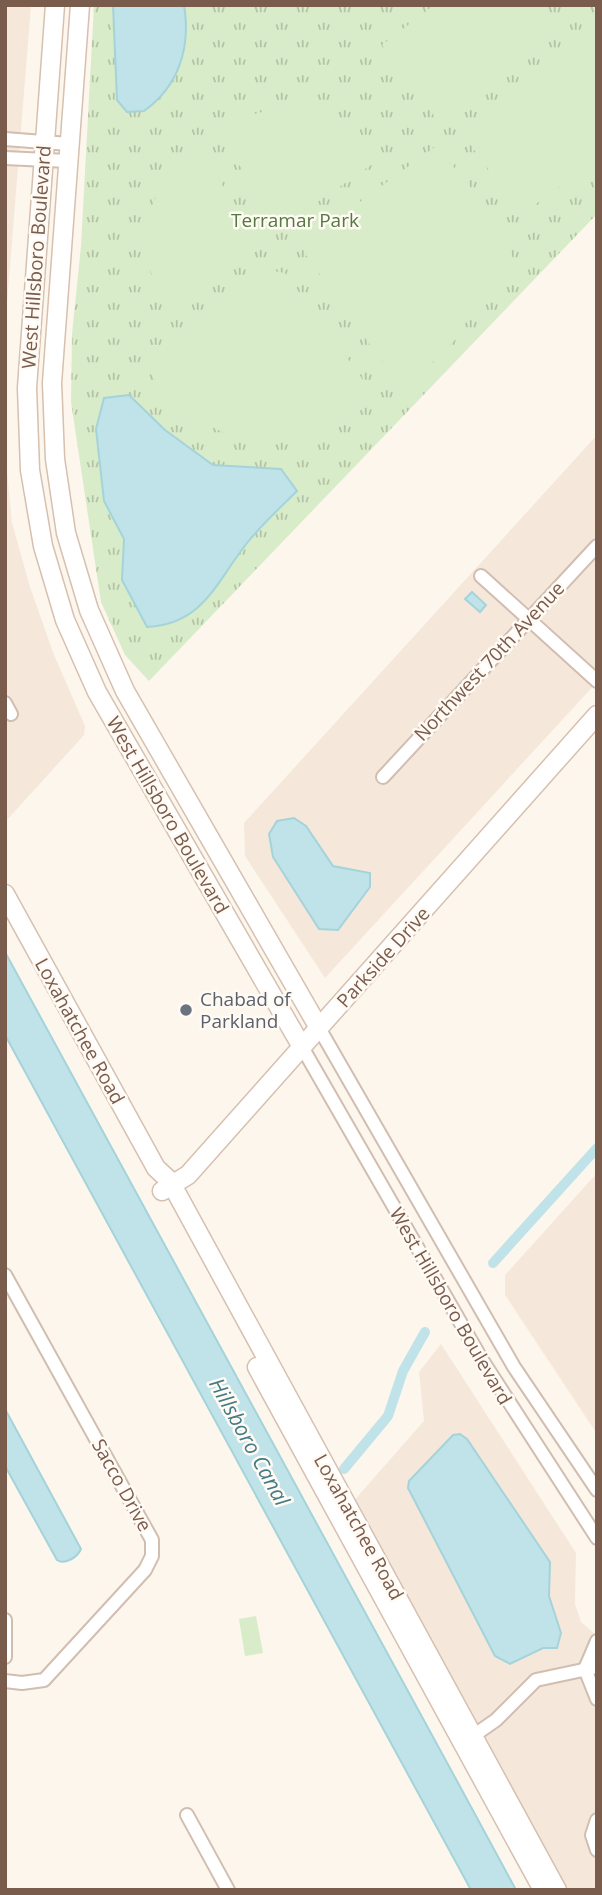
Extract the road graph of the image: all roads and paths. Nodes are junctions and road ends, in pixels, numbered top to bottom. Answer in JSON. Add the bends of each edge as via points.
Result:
{"nodes":[{"id":1,"x":55,"y":5,"type":"edge"},
{"id":2,"x":80,"y":5,"type":"edge"},
{"id":3,"x":5,"y":139,"type":"edge"},
{"id":4,"x":44,"y":151,"type":"junction"},
{"id":5,"x":69,"y":152,"type":"junction"},
{"id":6,"x":5,"y":158,"type":"edge"},
{"id":7,"x":597,"y":546,"type":"edge"},
{"id":8,"x":481,"y":576,"type":"dead end"},
{"id":9,"x":528,"y":619,"type":"junction"},
{"id":10,"x":597,"y":681,"type":"edge"},
{"id":11,"x":597,"y":715,"type":"edge"},
{"id":12,"x":383,"y":777,"type":"dead end"},
{"id":13,"x":5,"y":894,"type":"edge"},
{"id":14,"x":319,"y":1028,"type":"junction"},
{"id":15,"x":302,"y":1047,"type":"junction"},
{"id":16,"x":167,"y":1188,"type":"junction"},
{"id":17,"x":5,"y":1275,"type":"edge"},
{"id":18,"x":597,"y":1490,"type":"edge"},
{"id":19,"x":597,"y":1538,"type":"edge"},
{"id":20,"x":5,"y":1620,"type":"edge"},
{"id":21,"x":597,"y":1641,"type":"edge"},
{"id":22,"x":5,"y":1657,"type":"edge"},
{"id":23,"x":591,"y":1668,"type":"edge"},
{"id":24,"x":5,"y":1681,"type":"edge"},
{"id":25,"x":597,"y":1699,"type":"edge"},
{"id":26,"x":473,"y":1736,"type":"junction"},
{"id":27,"x":187,"y":1815,"type":"dead end"},
{"id":28,"x":594,"y":1825,"type":"edge"},
{"id":29,"x":597,"y":1850,"type":"edge"},
{"id":30,"x":228,"y":1890,"type":"edge"},
{"id":31,"x":543,"y":1890,"type":"edge"},
{"id":32,"x":558,"y":1890,"type":"edge"}],
"edges":[{"from":1,"to":4,"type":"street","name":"West Hillsboro Boulevard"},
{"from":2,"to":5,"type":"street","name":"West Hillsboro Boulevard"},
{"from":3,"to":4,"type":"street"},
{"from":4,"to":5,"type":"street"},
{"from":4,"to":6,"type":"street"},
{"from":4,"to":15,"type":"street","name":"West Hillsboro Boulevard","via":[[27,429],[36,507],[53,584],[97,692]]},
{"from":5,"to":14,"type":"street","name":"West Hillsboro Boulevard","via":[[52,417],[59,495],[77,573],[100,640],[125,691]]},
{"from":7,"to":9,"type":"street","name":"Northwest 70th Avenue"},
{"from":8,"to":9,"type":"street"},
{"from":9,"to":10,"type":"street"},
{"from":9,"to":12,"type":"street","name":"Northwest 70th Avenue"},
{"from":11,"to":14,"type":"street","name":"Parkside Drive"},
{"from":13,"to":16,"type":"street","name":"Loxahatchee Road"},
{"from":14,"to":15,"type":"street","name":"Parkside Drive"},
{"from":14,"to":18,"type":"street","name":"West Hillsboro Boulevard","via":[[501,1345]]},
{"from":15,"to":16,"type":"street","name":"Parkside Drive","via":[[188,1175]]},
{"from":15,"to":19,"type":"street","name":"West Hillsboro Boulevard","via":[[489,1372]]},
{"from":16,"to":26,"type":"street","name":"Loxahatchee Road"},
{"from":16,"to":31,"type":"street","name":"Loxahatchee Road"},
{"from":17,"to":24,"type":"street","name":"Sacco Drive","via":[[152,1540],[152,1556],[145,1570],[44,1680]]},
{"from":20,"to":22,"type":"street"},
{"from":21,"to":23,"type":"street"},
{"from":23,"to":25,"type":"street"},
{"from":23,"to":26,"type":"street","via":[[536,1680]]},
{"from":26,"to":32,"type":"street","name":"Loxahatchee Road"},
{"from":27,"to":30,"type":"street"},
{"from":28,"to":29,"type":"street"}]}
